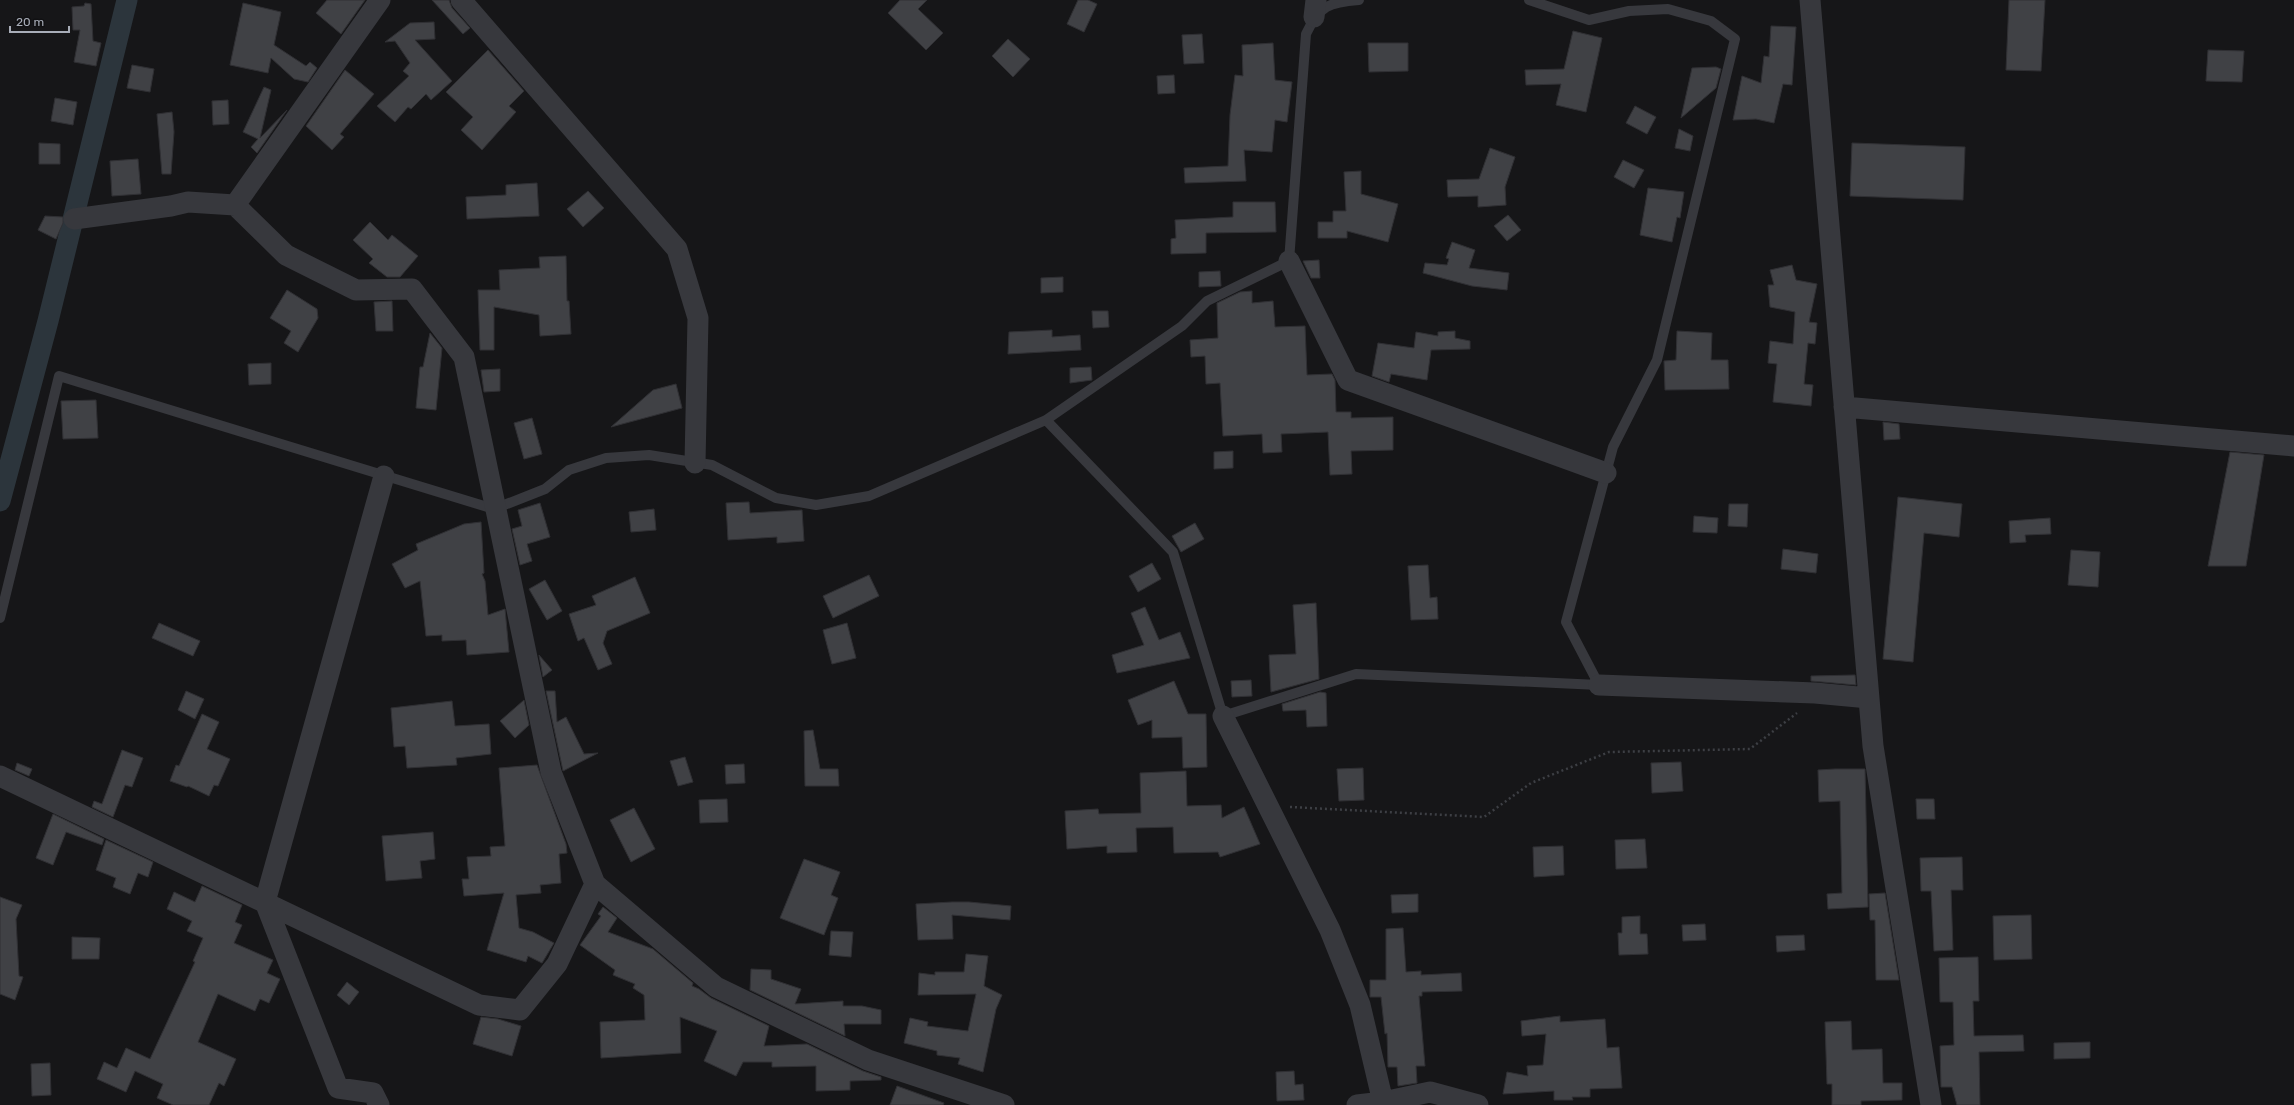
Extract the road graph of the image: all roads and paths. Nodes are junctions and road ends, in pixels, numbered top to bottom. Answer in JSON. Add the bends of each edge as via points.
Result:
{"nodes":[{"id":1,"x":380,"y":0,"type":"edge"},
{"id":2,"x":461,"y":0,"type":"edge"},
{"id":3,"x":1359,"y":0,"type":"edge"},
{"id":4,"x":1529,"y":0,"type":"edge"},
{"id":5,"x":1810,"y":0,"type":"edge"},
{"id":6,"x":1315,"y":8,"type":"edge"},
{"id":7,"x":235,"y":205,"type":"junction"},
{"id":8,"x":74,"y":219,"type":"dead end"},
{"id":9,"x":1289,"y":261,"type":"junction"},
{"id":10,"x":1844,"y":407,"type":"junction"},
{"id":11,"x":1046,"y":420,"type":"junction"},
{"id":12,"x":2294,"y":446,"type":"edge"},
{"id":13,"x":695,"y":462,"type":"junction"},
{"id":14,"x":1606,"y":473,"type":"junction"},
{"id":15,"x":384,"y":476,"type":"junction"},
{"id":16,"x":494,"y":509,"type":"junction"},
{"id":17,"x":0,"y":618,"type":"edge"},
{"id":18,"x":1599,"y":685,"type":"junction"},
{"id":19,"x":1815,"y":693,"type":"junction"},
{"id":20,"x":1869,"y":698,"type":"junction"},
{"id":21,"x":1223,"y":716,"type":"junction"},
{"id":22,"x":0,"y":776,"type":"edge"},
{"id":23,"x":1268,"y":806,"type":"junction"},
{"id":24,"x":595,"y":884,"type":"junction"},
{"id":25,"x":265,"y":902,"type":"junction"},
{"id":26,"x":1384,"y":1102,"type":"junction"},
{"id":27,"x":379,"y":1105,"type":"edge"},
{"id":28,"x":1004,"y":1105,"type":"edge"},
{"id":29,"x":1357,"y":1105,"type":"edge"},
{"id":30,"x":1478,"y":1105,"type":"edge"},
{"id":31,"x":1931,"y":1105,"type":"edge"}],
"edges":[{"from":1,"to":7,"type":"street"},
{"from":2,"to":13,"type":"street","via":[[677,249],[698,318]]},
{"from":3,"to":6,"type":"lane","via":[[1335,2]]},
{"from":4,"to":14,"type":"lane","via":[[1589,20],[1629,11],[1668,9],[1711,21],[1735,39],[1657,360],[1613,447]]},
{"from":5,"to":10,"type":"street"},
{"from":6,"to":9,"type":"lane","via":[[1306,34]]},
{"from":7,"to":8,"type":"street","via":[[188,202]]},
{"from":7,"to":16,"type":"street","via":[[286,255],[349,287],[356,290],[412,289],[464,357]]},
{"from":9,"to":11,"type":"lane","via":[[1207,301],[1182,326]]},
{"from":9,"to":14,"type":"street","via":[[1348,380]]},
{"from":10,"to":12,"type":"street"},
{"from":10,"to":20,"type":"street"},
{"from":11,"to":13,"type":"lane","via":[[869,496],[816,505],[776,498],[712,465]]},
{"from":11,"to":21,"type":"lane","via":[[1173,552]]},
{"from":13,"to":16,"type":"lane","via":[[649,455],[606,458],[569,470],[545,489]]},
{"from":14,"to":18,"type":"lane","via":[[1566,622]]},
{"from":15,"to":16,"type":"lane"},
{"from":15,"to":17,"type":"lane","via":[[60,376]]},
{"from":15,"to":25,"type":"street"},
{"from":16,"to":24,"type":"street","via":[[551,772]]},
{"from":18,"to":19,"type":"street"},
{"from":18,"to":21,"type":"lane","via":[[1356,674]]},
{"from":19,"to":20,"type":"street"},
{"from":19,"to":23,"type":"path","via":[[1809,704],[1750,749],[1609,752],[1531,783],[1484,817]]},
{"from":20,"to":31,"type":"street","via":[[1873,746]]},
{"from":21,"to":23,"type":"street"},
{"from":22,"to":25,"type":"street"},
{"from":23,"to":26,"type":"street","via":[[1330,930],[1360,1005]]},
{"from":24,"to":25,"type":"street","via":[[557,964],[520,1010],[479,1005]]},
{"from":24,"to":28,"type":"street","via":[[716,987],[868,1060]]},
{"from":25,"to":27,"type":"street","via":[[338,1088],[373,1093]]},
{"from":26,"to":29,"type":"street"},
{"from":26,"to":30,"type":"street","via":[[1430,1092]]}]}
